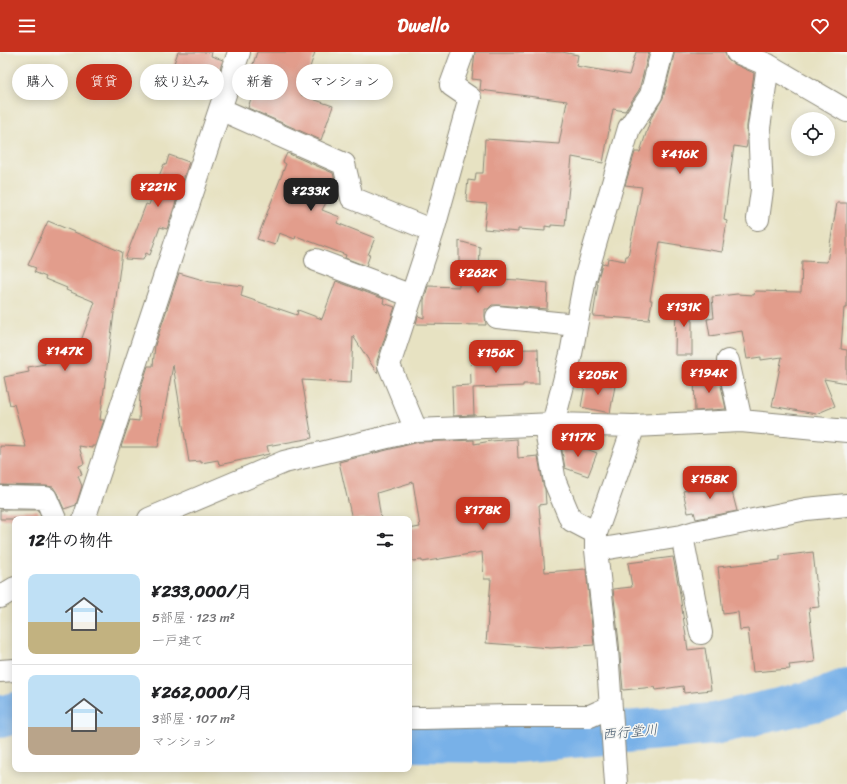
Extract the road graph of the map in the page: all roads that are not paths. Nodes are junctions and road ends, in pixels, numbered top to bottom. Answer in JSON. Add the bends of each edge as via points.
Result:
{"nodes":[{"id":1,"x":239,"y":52,"type":"edge"},
{"id":2,"x":462,"y":52,"type":"edge"},
{"id":3,"x":662,"y":52,"type":"edge"},
{"id":4,"x":737,"y":52,"type":"edge"},
{"id":5,"x":768,"y":65,"type":"junction"},
{"id":6,"x":220,"y":109,"type":"junction"},
{"id":7,"x":847,"y":110,"type":"edge"},
{"id":8,"x":758,"y":219,"type":"dead end"},
{"id":9,"x":433,"y":231,"type":"junction"},
{"id":10,"x":316,"y":260,"type":"dead end"},
{"id":11,"x":412,"y":296,"type":"junction"},
{"id":12,"x":497,"y":317,"type":"dead end"},
{"id":13,"x":576,"y":325,"type":"junction"},
{"id":14,"x":728,"y":361,"type":"dead end"},
{"id":15,"x":741,"y":421,"type":"junction"},
{"id":16,"x":549,"y":424,"type":"junction"},
{"id":17,"x":634,"y":426,"type":"junction"},
{"id":18,"x":416,"y":430,"type":"junction"},
{"id":19,"x":847,"y":431,"type":"edge"},
{"id":20,"x":0,"y":497,"type":"edge"},
{"id":21,"x":847,"y":505,"type":"edge"},
{"id":22,"x":54,"y":516,"type":"edge"},
{"id":23,"x":85,"y":516,"type":"edge"},
{"id":24,"x":156,"y":516,"type":"edge"},
{"id":25,"x":682,"y":536,"type":"junction"},
{"id":26,"x":596,"y":542,"type":"junction"},
{"id":27,"x":12,"y":590,"type":"edge"},
{"id":28,"x":0,"y":597,"type":"edge"},
{"id":29,"x":702,"y":633,"type":"dead end"},
{"id":30,"x":12,"y":670,"type":"edge"},
{"id":31,"x":0,"y":671,"type":"edge"},
{"id":32,"x":610,"y":710,"type":"junction"},
{"id":33,"x":412,"y":718,"type":"edge"},
{"id":34,"x":616,"y":781,"type":"edge"}],
"edges":[{"from":1,"to":6,"type":"street"},
{"from":2,"to":9,"type":"street","via":[[451,86],[470,98]]},
{"from":3,"to":13,"type":"street","via":[[651,95],[629,128],[585,280]]},
{"from":4,"to":5,"type":"street"},
{"from":5,"to":7,"type":"street"},
{"from":5,"to":8,"type":"street","via":[[759,128],[762,190]]},
{"from":6,"to":9,"type":"street","via":[[344,164],[352,198]]},
{"from":6,"to":23,"type":"street"},
{"from":9,"to":11,"type":"street"},
{"from":10,"to":11,"type":"street"},
{"from":11,"to":18,"type":"street","via":[[389,365]]},
{"from":12,"to":13,"type":"street"},
{"from":13,"to":16,"type":"street","via":[[571,354]]},
{"from":14,"to":15,"type":"street"},
{"from":15,"to":17,"type":"street"},
{"from":15,"to":19,"type":"street"},
{"from":16,"to":17,"type":"street"},
{"from":16,"to":18,"type":"street"},
{"from":16,"to":26,"type":"street","via":[[555,482],[571,520]]},
{"from":17,"to":26,"type":"street"},
{"from":18,"to":24,"type":"street","via":[[284,462]]},
{"from":20,"to":22,"type":"street","via":[[46,498]]},
{"from":21,"to":25,"type":"street","via":[[806,509]]},
{"from":25,"to":26,"type":"street"},
{"from":25,"to":29,"type":"street"},
{"from":26,"to":32,"type":"street","via":[[607,649]]},
{"from":27,"to":28,"type":"street"},
{"from":30,"to":31,"type":"street"},
{"from":32,"to":33,"type":"street","via":[[590,716]]},
{"from":32,"to":34,"type":"street"}]}
